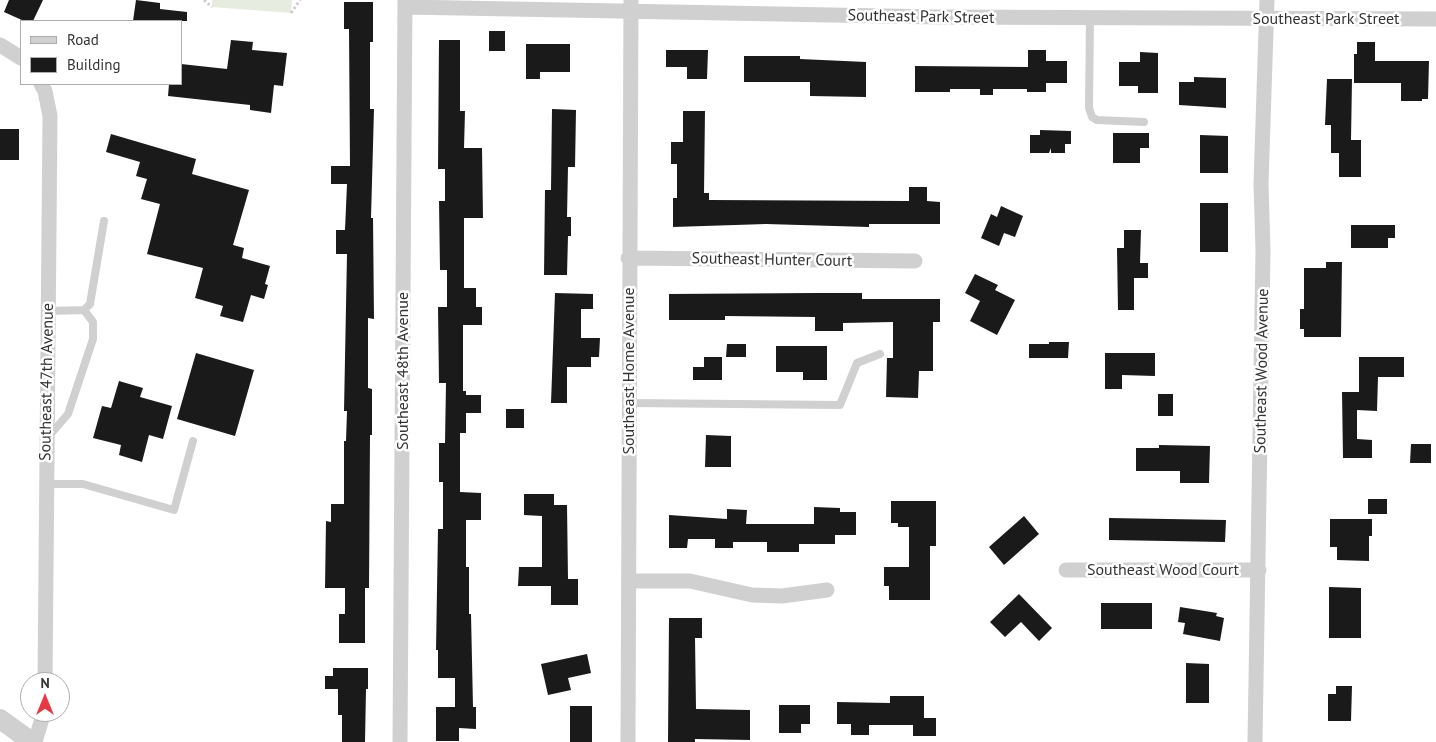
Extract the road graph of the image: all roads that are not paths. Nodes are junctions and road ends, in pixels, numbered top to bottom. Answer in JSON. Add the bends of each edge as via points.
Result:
{"nodes":[{"id":1,"x":1266,"y":0,"type":"edge"},
{"id":2,"x":406,"y":4,"type":"edge"},
{"id":3,"x":631,"y":5,"type":"edge"},
{"id":4,"x":1090,"y":18,"type":"junction"},
{"id":5,"x":1265,"y":19,"type":"junction"},
{"id":6,"x":1436,"y":19,"type":"edge"},
{"id":7,"x":0,"y":45,"type":"edge"},
{"id":8,"x":20,"y":57,"type":"edge"},
{"id":9,"x":42,"y":85,"type":"edge"},
{"id":10,"x":1144,"y":122,"type":"dead end"},
{"id":11,"x":104,"y":221,"type":"dead end"},
{"id":12,"x":628,"y":258,"type":"junction"},
{"id":13,"x":915,"y":261,"type":"dead end"},
{"id":14,"x":84,"y":310,"type":"junction"},
{"id":15,"x":48,"y":311,"type":"junction"},
{"id":16,"x":880,"y":354,"type":"dead end"},
{"id":17,"x":629,"y":403,"type":"junction"},
{"id":18,"x":46,"y":439,"type":"junction"},
{"id":19,"x":192,"y":441,"type":"dead end"},
{"id":20,"x":46,"y":484,"type":"junction"},
{"id":21,"x":1066,"y":570,"type":"dead end"},
{"id":22,"x":1259,"y":570,"type":"junction"},
{"id":23,"x":629,"y":581,"type":"junction"},
{"id":24,"x":827,"y":590,"type":"dead end"},
{"id":25,"x":45,"y":672,"type":"edge"},
{"id":26,"x":0,"y":719,"type":"edge"},
{"id":27,"x":41,"y":722,"type":"edge"},
{"id":28,"x":34,"y":742,"type":"edge"},
{"id":29,"x":400,"y":742,"type":"edge"},
{"id":30,"x":628,"y":742,"type":"edge"},
{"id":31,"x":1255,"y":742,"type":"edge"}],
"edges":[{"from":1,"to":5,"type":"street","name":"Southeast Wood Avenue"},
{"from":2,"to":3,"type":"street","name":"Southeast Park Street"},
{"from":2,"to":29,"type":"street","name":"Southeast 48th Avenue"},
{"from":3,"to":4,"type":"street","name":"Southeast Park Street","via":[[938,18]]},
{"from":3,"to":12,"type":"street","name":"Southeast Home Avenue"},
{"from":4,"to":5,"type":"street","name":"Southeast Park Street"},
{"from":4,"to":10,"type":"lane","via":[[1089,108],[1092,117],[1097,120]]},
{"from":5,"to":6,"type":"street","name":"Southeast Park Street"},
{"from":5,"to":22,"type":"street","name":"Southeast Wood Avenue"},
{"from":7,"to":8,"type":"street"},
{"from":9,"to":15,"type":"street","name":"Southeast 47th Avenue","via":[[50,116]]},
{"from":11,"to":14,"type":"lane","via":[[90,304]]},
{"from":12,"to":13,"type":"street","name":"Southeast Hunter Court"},
{"from":12,"to":17,"type":"street","name":"Southeast Home Avenue"},
{"from":14,"to":15,"type":"lane"},
{"from":14,"to":18,"type":"lane","via":[[93,322],[93,339],[68,414]]},
{"from":15,"to":18,"type":"street","name":"Southeast 47th Avenue"},
{"from":16,"to":17,"type":"lane","via":[[858,363],[840,405]]},
{"from":17,"to":23,"type":"street","name":"Southeast Home Avenue"},
{"from":18,"to":20,"type":"street","name":"Southeast 47th Avenue"},
{"from":19,"to":20,"type":"lane","via":[[174,510],[83,484]]},
{"from":20,"to":25,"type":"street","name":"Southeast 47th Avenue"},
{"from":21,"to":22,"type":"street","name":"Southeast Wood Court"},
{"from":22,"to":31,"type":"street","name":"Southeast Wood Avenue"},
{"from":23,"to":24,"type":"street","via":[[690,581],[752,595],[782,596]]},
{"from":23,"to":30,"type":"street","name":"Southeast Home Avenue"},
{"from":26,"to":28,"type":"street"},
{"from":27,"to":28,"type":"street"}]}
